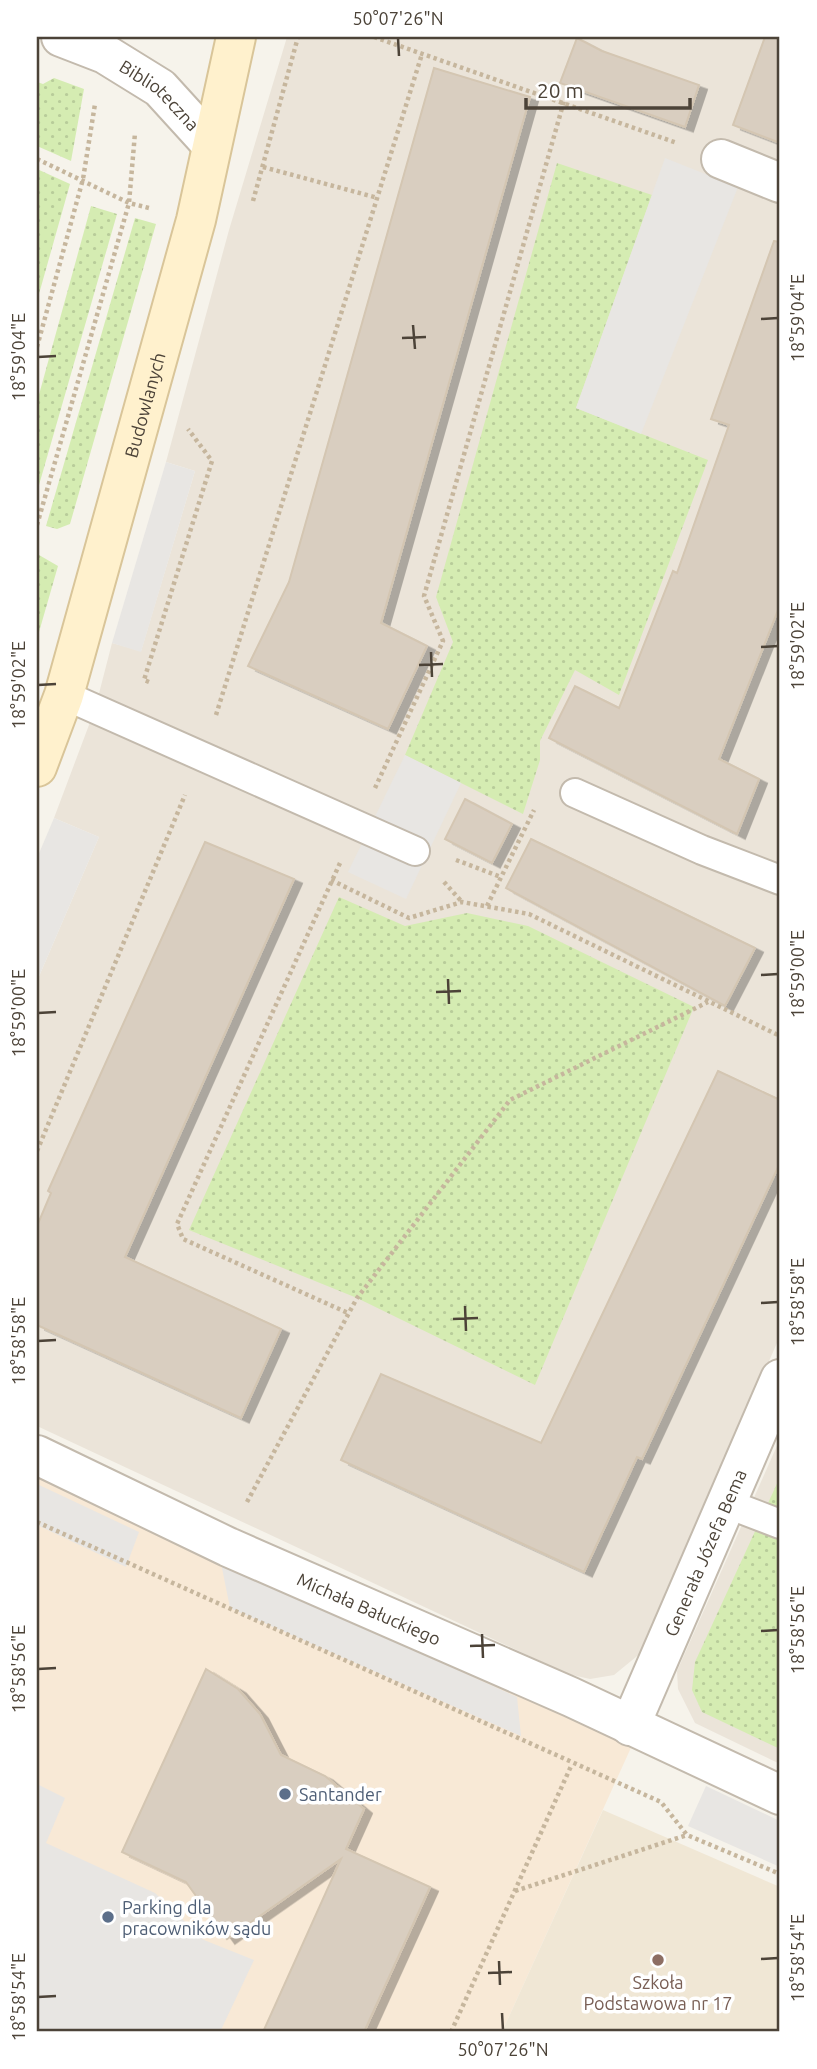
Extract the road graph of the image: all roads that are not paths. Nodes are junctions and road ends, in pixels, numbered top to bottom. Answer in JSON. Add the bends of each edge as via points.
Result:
{"nodes":[{"id":1,"x":61,"y":37,"type":"edge"},
{"id":2,"x":236,"y":37,"type":"edge"},
{"id":3,"x":211,"y":145,"type":"junction"},
{"id":4,"x":721,"y":159,"type":"road end"},
{"id":5,"x":780,"y":183,"type":"edge"},
{"id":6,"x":64,"y":695,"type":"junction"},
{"id":7,"x":39,"y":752,"type":"edge"},
{"id":8,"x":575,"y":793,"type":"road end"},
{"id":9,"x":415,"y":850,"type":"dead end"},
{"id":10,"x":780,"y":880,"type":"edge"},
{"id":11,"x":780,"y":1379,"type":"edge"},
{"id":12,"x":37,"y":1455,"type":"edge"},
{"id":13,"x":728,"y":1504,"type":"junction"},
{"id":14,"x":780,"y":1524,"type":"edge"},
{"id":15,"x":630,"y":1726,"type":"junction"},
{"id":16,"x":780,"y":1795,"type":"edge"}],
"edges":[{"from":1,"to":3,"type":"street","name":"Biblioteczna","via":[[105,54],[160,88]]},
{"from":2,"to":3,"type":"street","name":"Budowlanych"},
{"from":3,"to":6,"type":"street","name":"Budowlanych","via":[[196,220]]},
{"from":4,"to":5,"type":"street"},
{"from":6,"to":7,"type":"street","name":"Budowlanych"},
{"from":6,"to":9,"type":"lane"},
{"from":8,"to":10,"type":"lane"},
{"from":11,"to":13,"type":"street","name":"Generała Józefa Bema"},
{"from":12,"to":15,"type":"street","name":"Michała Bałuckiego","via":[[228,1547]]},
{"from":13,"to":14,"type":"lane"},
{"from":13,"to":15,"type":"street","name":"Generała Józefa Bema"},
{"from":15,"to":16,"type":"street","name":"Michała Bałuckiego"}]}
